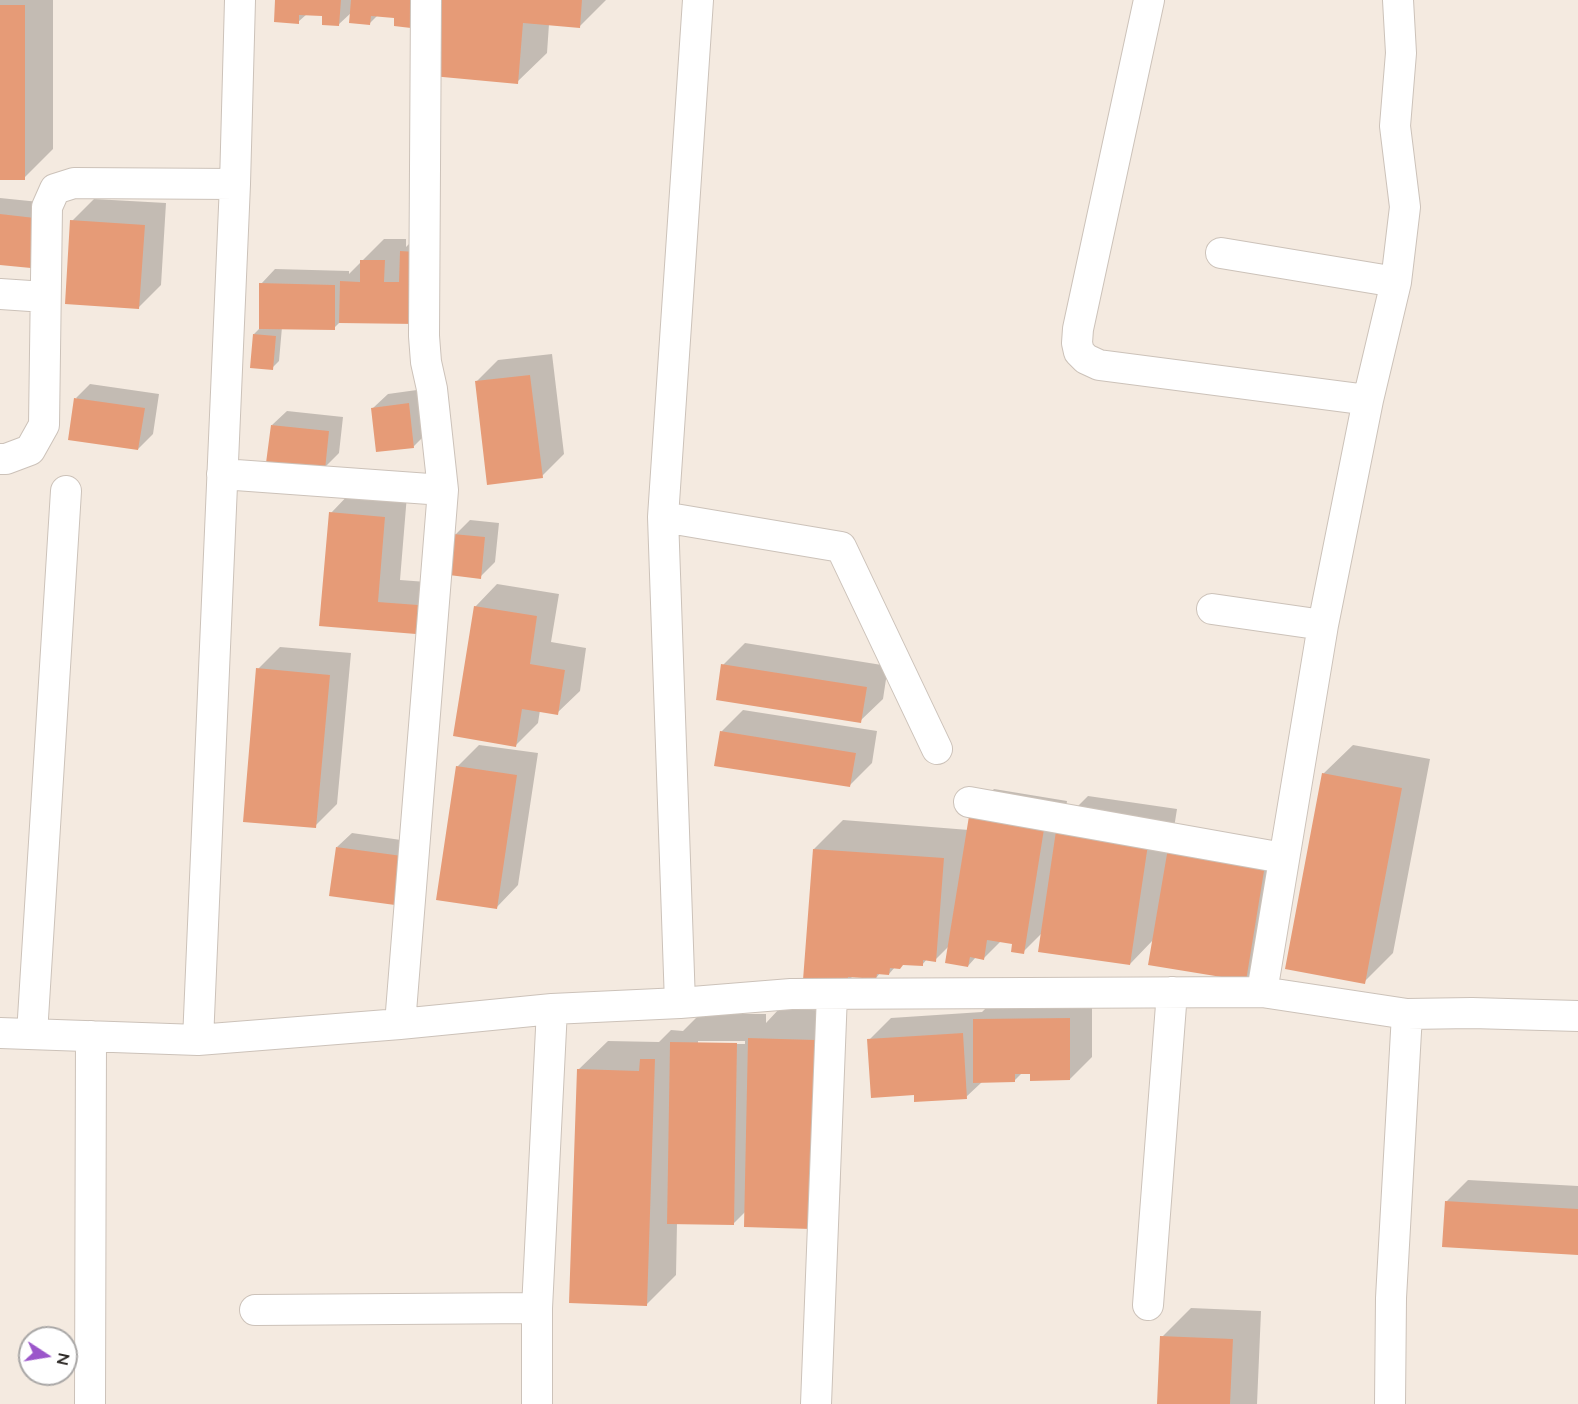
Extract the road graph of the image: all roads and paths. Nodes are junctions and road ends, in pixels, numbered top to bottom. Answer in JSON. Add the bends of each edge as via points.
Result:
{"nodes":[{"id":1,"x":240,"y":0,"type":"edge"},
{"id":2,"x":426,"y":0,"type":"edge"},
{"id":3,"x":698,"y":0,"type":"edge"},
{"id":4,"x":1149,"y":0,"type":"edge"},
{"id":5,"x":1398,"y":0,"type":"edge"},
{"id":6,"x":235,"y":184,"type":"junction"},
{"id":7,"x":1221,"y":254,"type":"dead end"},
{"id":8,"x":1396,"y":282,"type":"junction"},
{"id":9,"x":0,"y":294,"type":"edge"},
{"id":10,"x":45,"y":297,"type":"junction"},
{"id":11,"x":1368,"y":400,"type":"junction"},
{"id":12,"x":0,"y":459,"type":"edge"},
{"id":13,"x":222,"y":474,"type":"junction"},
{"id":14,"x":442,"y":490,"type":"junction"},
{"id":15,"x":66,"y":491,"type":"dead end"},
{"id":16,"x":663,"y":517,"type":"junction"},
{"id":17,"x":1212,"y":609,"type":"dead end"},
{"id":18,"x":1323,"y":625,"type":"junction"},
{"id":19,"x":937,"y":749,"type":"dead end"},
{"id":20,"x":969,"y":802,"type":"dead end"},
{"id":21,"x":1283,"y":858,"type":"junction"},
{"id":22,"x":1172,"y":992,"type":"junction"},
{"id":23,"x":1262,"y":992,"type":"junction"},
{"id":24,"x":832,"y":994,"type":"junction"},
{"id":25,"x":680,"y":1003,"type":"junction"},
{"id":26,"x":552,"y":1010,"type":"junction"},
{"id":27,"x":1407,"y":1014,"type":"junction"},
{"id":28,"x":1578,"y":1016,"type":"edge"},
{"id":29,"x":400,"y":1024,"type":"junction"},
{"id":30,"x":0,"y":1033,"type":"edge"},
{"id":31,"x":32,"y":1034,"type":"junction"},
{"id":32,"x":91,"y":1036,"type":"junction"},
{"id":33,"x":198,"y":1040,"type":"junction"},
{"id":34,"x":1148,"y":1305,"type":"dead end"},
{"id":35,"x":537,"y":1308,"type":"junction"},
{"id":36,"x":255,"y":1310,"type":"dead end"},
{"id":37,"x":90,"y":1404,"type":"edge"},
{"id":38,"x":537,"y":1404,"type":"edge"},
{"id":39,"x":816,"y":1404,"type":"edge"},
{"id":40,"x":1390,"y":1404,"type":"edge"}],
"edges":[{"from":1,"to":6,"type":"street"},
{"from":2,"to":14,"type":"street","via":[[424,336]]},
{"from":3,"to":16,"type":"street"},
{"from":4,"to":11,"type":"street","via":[[1078,330],[1079,352],[1099,365]]},
{"from":5,"to":8,"type":"street","via":[[1401,53],[1395,126],[1405,207]]},
{"from":6,"to":10,"type":"street","via":[[74,183],[55,189],[47,207]]},
{"from":6,"to":13,"type":"street"},
{"from":7,"to":8,"type":"street"},
{"from":8,"to":11,"type":"street"},
{"from":9,"to":10,"type":"street"},
{"from":10,"to":12,"type":"street","via":[[44,425],[30,450]]},
{"from":11,"to":18,"type":"street"},
{"from":13,"to":14,"type":"street"},
{"from":13,"to":33,"type":"street"},
{"from":14,"to":29,"type":"street"},
{"from":15,"to":31,"type":"street"},
{"from":16,"to":19,"type":"street","via":[[841,547]]},
{"from":16,"to":25,"type":"street"},
{"from":17,"to":18,"type":"street"},
{"from":18,"to":21,"type":"street"},
{"from":20,"to":21,"type":"street"},
{"from":21,"to":23,"type":"street"},
{"from":22,"to":23,"type":"street"},
{"from":22,"to":24,"type":"street"},
{"from":22,"to":34,"type":"street"},
{"from":23,"to":27,"type":"street"},
{"from":24,"to":25,"type":"street"},
{"from":24,"to":39,"type":"street"},
{"from":25,"to":26,"type":"street"},
{"from":26,"to":29,"type":"street"},
{"from":26,"to":35,"type":"street"},
{"from":27,"to":28,"type":"street"},
{"from":27,"to":40,"type":"street","via":[[1391,1298]]},
{"from":29,"to":33,"type":"street"},
{"from":30,"to":31,"type":"street"},
{"from":31,"to":32,"type":"street"},
{"from":32,"to":33,"type":"street"},
{"from":32,"to":37,"type":"street"},
{"from":35,"to":36,"type":"street"},
{"from":35,"to":38,"type":"street"}]}
